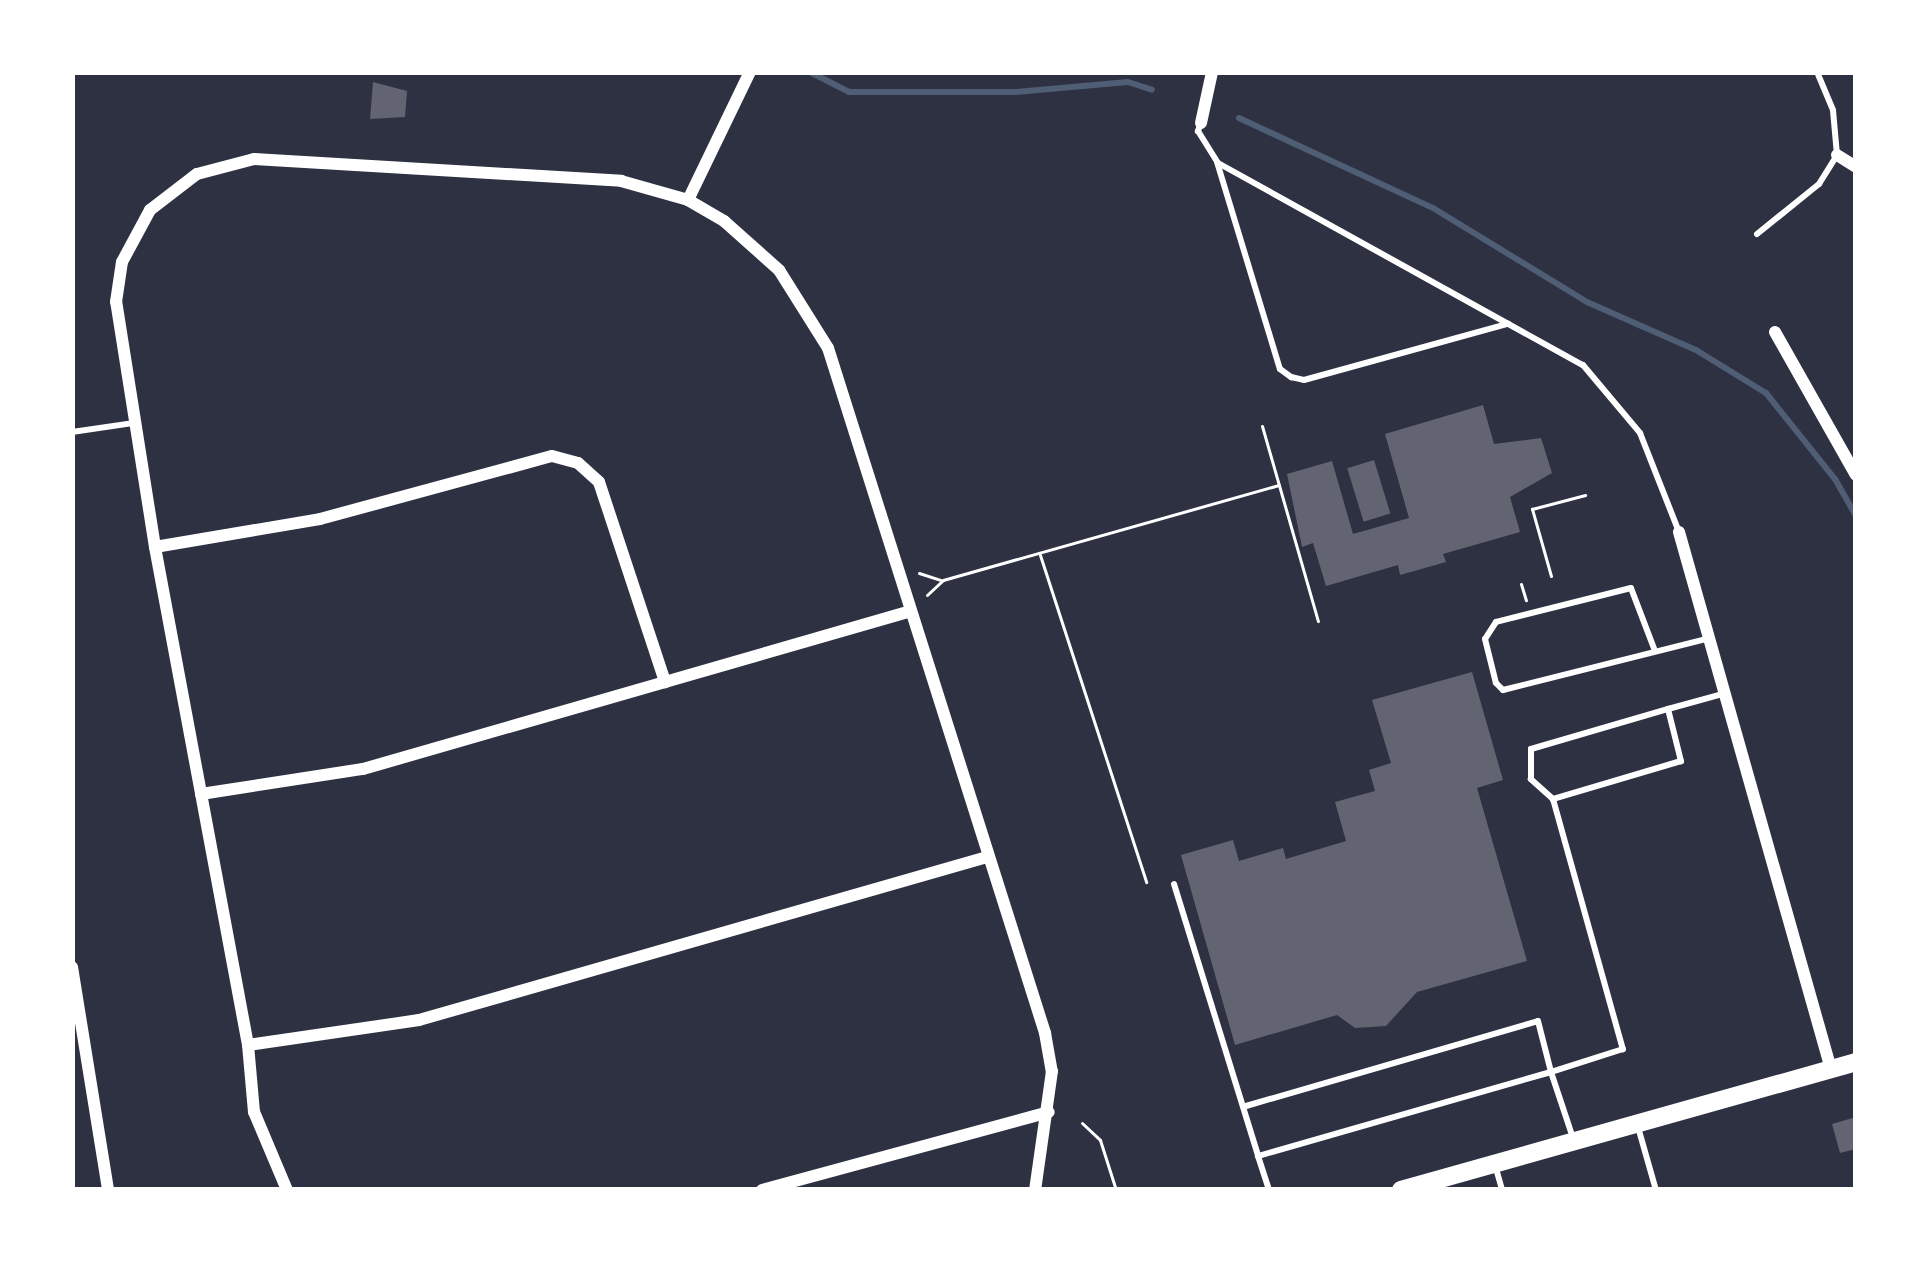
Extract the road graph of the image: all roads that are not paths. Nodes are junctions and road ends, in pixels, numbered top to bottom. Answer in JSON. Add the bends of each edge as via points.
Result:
{"nodes":[{"id":1,"x":750,"y":72,"type":"edge"},
{"id":2,"x":1212,"y":72,"type":"edge"},
{"id":3,"x":1469,"y":72,"type":"edge"},
{"id":4,"x":1522,"y":72,"type":"edge"},
{"id":5,"x":1817,"y":72,"type":"edge"},
{"id":6,"x":1201,"y":123,"type":"joint"},
{"id":7,"x":1837,"y":155,"type":"junction"},
{"id":8,"x":1216,"y":161,"type":"junction"},
{"id":9,"x":1856,"y":167,"type":"edge"},
{"id":10,"x":688,"y":200,"type":"junction"},
{"id":11,"x":1756,"y":234,"type":"dead end"},
{"id":12,"x":1512,"y":323,"type":"junction"},
{"id":13,"x":1775,"y":332,"type":"dead end"},
{"id":14,"x":134,"y":423,"type":"junction"},
{"id":15,"x":72,"y":432,"type":"edge"},
{"id":16,"x":1856,"y":475,"type":"edge"},
{"id":17,"x":1679,"y":532,"type":"joint"},
{"id":18,"x":154,"y":547,"type":"junction"},
{"id":19,"x":911,"y":610,"type":"junction"},
{"id":20,"x":1709,"y":638,"type":"junction"},
{"id":21,"x":1655,"y":651,"type":"junction"},
{"id":22,"x":665,"y":682,"type":"junction"},
{"id":23,"x":1726,"y":693,"type":"junction"},
{"id":24,"x":1668,"y":709,"type":"junction"},
{"id":25,"x":201,"y":794,"type":"junction"},
{"id":26,"x":1553,"y":799,"type":"junction"},
{"id":27,"x":987,"y":857,"type":"junction"},
{"id":28,"x":1174,"y":884,"type":"dead end"},
{"id":29,"x":72,"y":968,"type":"edge"},
{"id":30,"x":248,"y":1045,"type":"junction"},
{"id":31,"x":1856,"y":1062,"type":"edge"},
{"id":32,"x":1832,"y":1069,"type":"junction"},
{"id":33,"x":1551,"y":1072,"type":"junction"},
{"id":34,"x":1246,"y":1106,"type":"junction"},
{"id":35,"x":1049,"y":1112,"type":"junction"},
{"id":36,"x":1637,"y":1124,"type":"junction"},
{"id":37,"x":1574,"y":1142,"type":"junction"},
{"id":38,"x":1258,"y":1156,"type":"junction"},
{"id":39,"x":1495,"y":1164,"type":"junction"},
{"id":40,"x":108,"y":1190,"type":"edge"},
{"id":41,"x":287,"y":1190,"type":"edge"},
{"id":42,"x":762,"y":1190,"type":"edge"},
{"id":43,"x":1035,"y":1190,"type":"edge"},
{"id":44,"x":1269,"y":1190,"type":"edge"},
{"id":45,"x":1401,"y":1190,"type":"edge"},
{"id":46,"x":1502,"y":1190,"type":"edge"},
{"id":47,"x":1656,"y":1190,"type":"edge"}],
"edges":[{"from":1,"to":10,"type":"street"},
{"from":2,"to":6,"type":"street"},
{"from":3,"to":4,"type":"lane"},
{"from":5,"to":7,"type":"lane","via":[[1833,110]]},
{"from":6,"to":8,"type":"lane"},
{"from":7,"to":9,"type":"street"},
{"from":7,"to":11,"type":"lane","via":[[1819,184]]},
{"from":8,"to":12,"type":"lane"},
{"from":8,"to":12,"type":"lane","via":[[1280,369],[1291,377]]},
{"from":10,"to":14,"type":"street","via":[[603,179],[274,160],[215,166],[150,210],[122,262],[117,321]]},
{"from":10,"to":19,"type":"street","via":[[779,270],[817,328]]},
{"from":12,"to":17,"type":"lane","via":[[1583,364],[1624,408]]},
{"from":13,"to":16,"type":"street"},
{"from":14,"to":15,"type":"lane"},
{"from":14,"to":18,"type":"street"},
{"from":17,"to":20,"type":"street"},
{"from":18,"to":22,"type":"street","via":[[320,519],[552,456],[599,482]]},
{"from":18,"to":25,"type":"street"},
{"from":19,"to":22,"type":"street"},
{"from":19,"to":27,"type":"street"},
{"from":20,"to":21,"type":"lane"},
{"from":20,"to":23,"type":"street"},
{"from":21,"to":21,"type":"lane","via":[[1504,690],[1485,639],[1496,622],[1631,588]]},
{"from":22,"to":25,"type":"street","via":[[363,769]]},
{"from":23,"to":24,"type":"lane"},
{"from":23,"to":32,"type":"street"},
{"from":24,"to":26,"type":"lane","via":[[1681,761]]},
{"from":24,"to":26,"type":"lane","via":[[1532,749],[1531,779]]},
{"from":25,"to":30,"type":"street"},
{"from":26,"to":33,"type":"lane","via":[[1623,1049]]},
{"from":27,"to":30,"type":"street","via":[[419,1021]]},
{"from":27,"to":35,"type":"street","via":[[1045,1033]]},
{"from":28,"to":34,"type":"lane"},
{"from":29,"to":40,"type":"street"},
{"from":30,"to":41,"type":"street","via":[[254,1112]]},
{"from":31,"to":32,"type":"main road"},
{"from":32,"to":36,"type":"main road"},
{"from":33,"to":34,"type":"lane","via":[[1538,1022]]},
{"from":33,"to":37,"type":"lane"},
{"from":33,"to":38,"type":"lane"},
{"from":34,"to":38,"type":"lane"},
{"from":35,"to":42,"type":"street"},
{"from":35,"to":43,"type":"street"},
{"from":36,"to":37,"type":"main road"},
{"from":36,"to":47,"type":"lane"},
{"from":37,"to":39,"type":"main road"},
{"from":38,"to":44,"type":"lane"},
{"from":39,"to":45,"type":"main road"},
{"from":39,"to":46,"type":"lane"}]}
